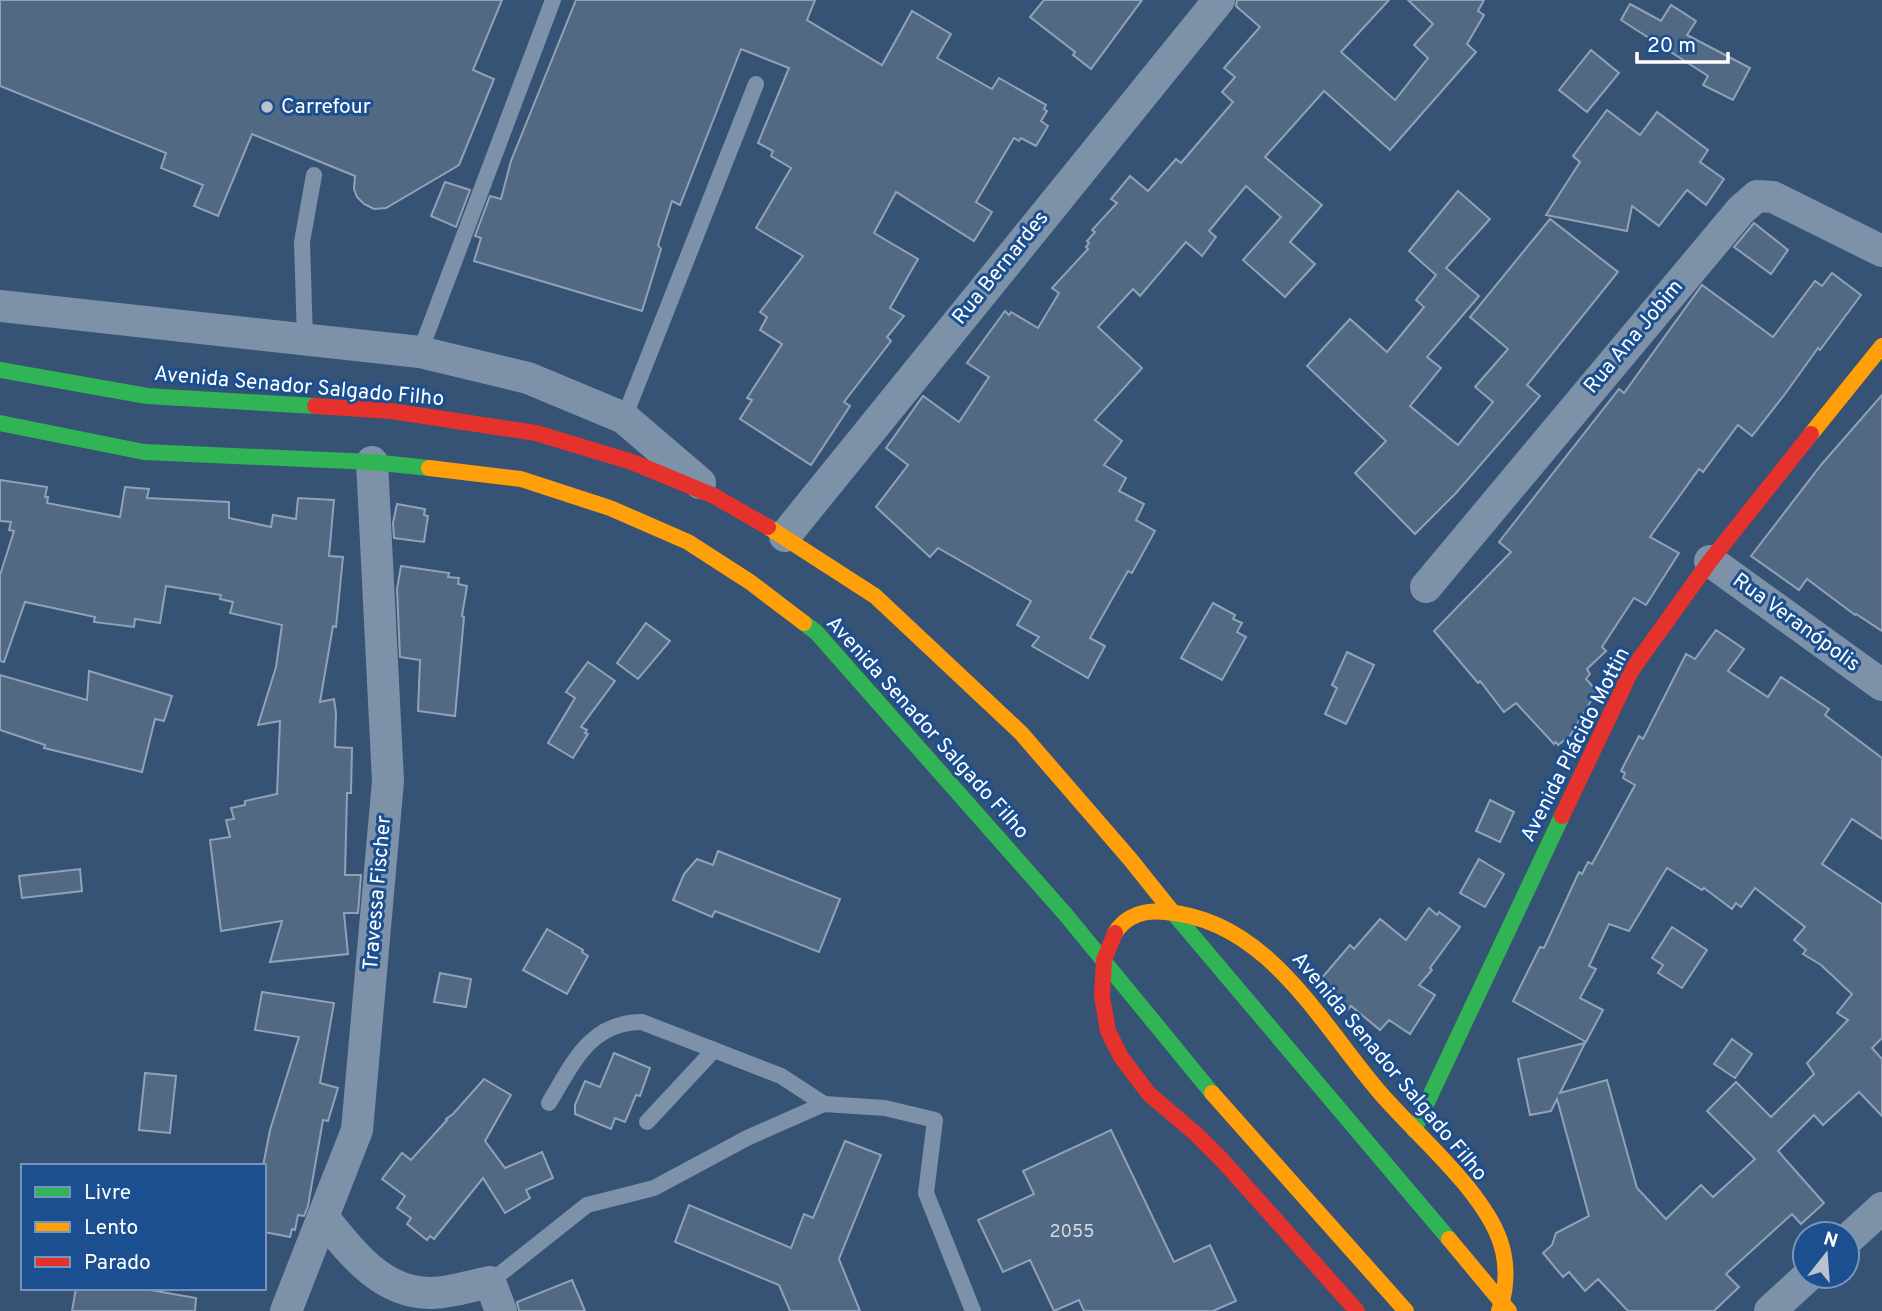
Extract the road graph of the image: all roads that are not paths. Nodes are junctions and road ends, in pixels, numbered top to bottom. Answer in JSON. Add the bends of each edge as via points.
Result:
{"nodes":[{"id":1,"x":553,"y":0,"type":"edge"},
{"id":2,"x":1219,"y":0,"type":"edge"},
{"id":3,"x":755,"y":84,"type":"dead end"},
{"id":4,"x":314,"y":175,"type":"dead end"},
{"id":5,"x":1882,"y":251,"type":"edge"},
{"id":6,"x":0,"y":306,"type":"edge"},
{"id":7,"x":305,"y":339,"type":"junction"},
{"id":8,"x":1882,"y":346,"type":"edge"},
{"id":9,"x":420,"y":352,"type":"junction"},
{"id":10,"x":0,"y":370,"type":"edge"},
{"id":11,"x":624,"y":418,"type":"junction"},
{"id":12,"x":0,"y":423,"type":"edge"},
{"id":13,"x":372,"y":461,"type":"junction"},
{"id":14,"x":714,"y":496,"type":"junction"},
{"id":15,"x":785,"y":536,"type":"junction"},
{"id":16,"x":1710,"y":561,"type":"junction"},
{"id":17,"x":1426,"y":587,"type":"dead end"},
{"id":18,"x":1882,"y":685,"type":"edge"},
{"id":19,"x":1173,"y":914,"type":"junction"},
{"id":20,"x":1104,"y":961,"type":"junction"},
{"id":21,"x":714,"y":1050,"type":"junction"},
{"id":22,"x":548,"y":1102,"type":"dead end"},
{"id":23,"x":824,"y":1104,"type":"junction"},
{"id":24,"x":648,"y":1122,"type":"dead end"},
{"id":25,"x":1414,"y":1130,"type":"junction"},
{"id":26,"x":1882,"y":1208,"type":"edge"},
{"id":27,"x":323,"y":1217,"type":"junction"},
{"id":28,"x":1861,"y":1227,"type":"edge"},
{"id":29,"x":489,"y":1282,"type":"junction"},
{"id":30,"x":1793,"y":1290,"type":"edge"},
{"id":31,"x":1504,"y":1308,"type":"edge"},
{"id":32,"x":286,"y":1311,"type":"edge"},
{"id":33,"x":502,"y":1311,"type":"edge"},
{"id":34,"x":973,"y":1311,"type":"edge"},
{"id":35,"x":1357,"y":1311,"type":"edge"},
{"id":36,"x":1406,"y":1311,"type":"edge"},
{"id":37,"x":1770,"y":1311,"type":"edge"}],
"edges":[{"from":1,"to":9,"type":"lane"},
{"from":2,"to":15,"type":"street","name":"Rua Bernardes"},
{"from":3,"to":11,"type":"lane"},
{"from":4,"to":7,"type":"lane","via":[[302,242]]},
{"from":5,"to":17,"type":"street","name":"Rua Ana Jobim","via":[[1773,197],[1757,196]]},
{"from":6,"to":7,"type":"street"},
{"from":7,"to":9,"type":"street"},
{"from":8,"to":16,"type":"main road","name":"Avenida Plácido Mottin"},
{"from":9,"to":11,"type":"street","via":[[528,378]]},
{"from":10,"to":14,"type":"main road","name":"Avenida Senador Salgado Filho","via":[[147,396],[391,411],[536,433],[632,462]]},
{"from":11,"to":14,"type":"street"},
{"from":12,"to":13,"type":"main road","name":"Avenida Senador Salgado Filho","via":[[144,452]]},
{"from":13,"to":20,"type":"main road","name":"Avenida Senador Salgado Filho","via":[[521,479],[610,508],[688,542],[750,582],[816,632]]},
{"from":13,"to":27,"type":"street","name":"Travessa Fischer","via":[[388,781],[357,1130]]},
{"from":14,"to":15,"type":"main road","name":"Avenida Senador Salgado Filho"},
{"from":15,"to":19,"type":"main road","name":"Avenida Senador Salgado Filho","via":[[875,596],[1021,733]]},
{"from":16,"to":18,"type":"street","name":"Rua Veranópolis"},
{"from":16,"to":25,"type":"main road","name":"Avenida Plácido Mottin","via":[[1631,671]]},
{"from":19,"to":20,"type":"main road","name":"Avenida Senador Salgado Filho","via":[[1147,910],[1128,918],[1112,937]]},
{"from":19,"to":25,"type":"main road","name":"Avenida Senador Salgado Filho","via":[[1203,919],[1236,934],[1275,964]]},
{"from":19,"to":31,"type":"main road","name":"Avenida Senador Salgado Filho"},
{"from":20,"to":35,"type":"main road","name":"Avenida Senador Salgado Filho","via":[[1100,1000],[1114,1044],[1147,1092],[1202,1139]]},
{"from":20,"to":36,"type":"main road","name":"Avenida Senador Salgado Filho","via":[[1230,1114]]},
{"from":21,"to":22,"type":"lane","via":[[642,1022],[625,1022],[588,1042]]},
{"from":21,"to":23,"type":"lane","via":[[781,1076]]},
{"from":21,"to":24,"type":"lane"},
{"from":23,"to":29,"type":"lane","via":[[747,1138],[654,1188],[587,1205]]},
{"from":23,"to":34,"type":"lane","via":[[886,1108],[935,1120],[926,1193]]},
{"from":25,"to":31,"type":"main road","name":"Avenida Senador Salgado Filho","via":[[1494,1228],[1506,1259]]},
{"from":26,"to":28,"type":"street"},
{"from":27,"to":29,"type":"street","via":[[377,1276],[411,1292],[433,1293]]},
{"from":27,"to":32,"type":"street","name":"Travessa Fischer"},
{"from":29,"to":33,"type":"street"},
{"from":30,"to":37,"type":"street"}]}
